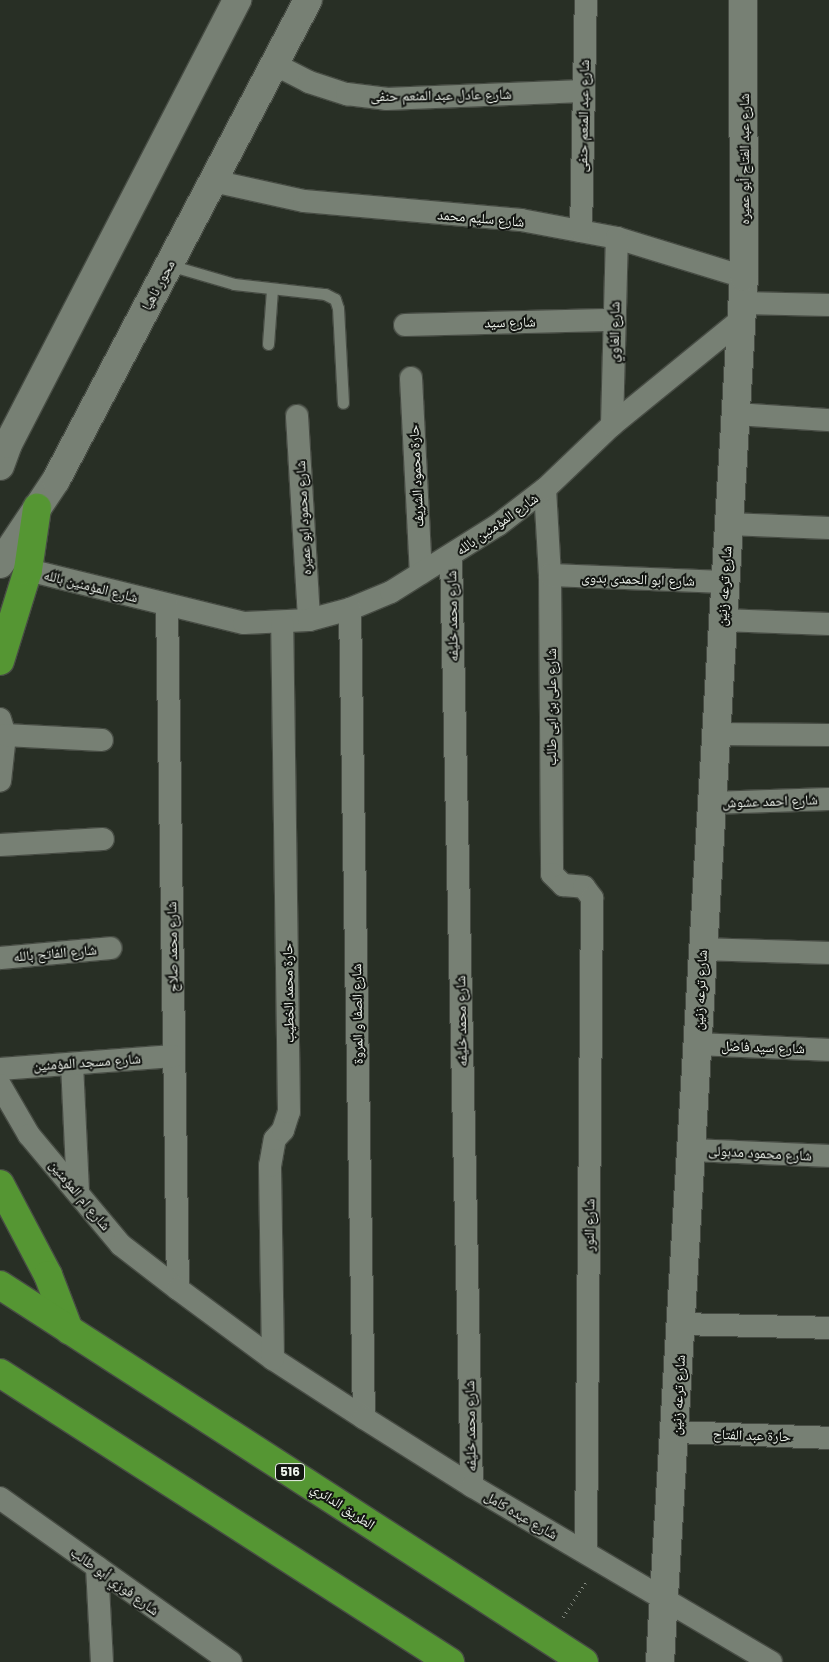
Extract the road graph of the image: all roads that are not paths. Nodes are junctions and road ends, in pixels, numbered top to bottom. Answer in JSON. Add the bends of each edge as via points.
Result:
{"nodes":[{"id":1,"x":236,"y":0,"type":"edge"},
{"id":2,"x":308,"y":0,"type":"edge"},
{"id":3,"x":586,"y":0,"type":"edge"},
{"id":4,"x":743,"y":0,"type":"edge"},
{"id":5,"x":274,"y":64,"type":"junction"},
{"id":6,"x":584,"y":91,"type":"junction"},
{"id":7,"x":213,"y":181,"type":"junction"},
{"id":8,"x":581,"y":231,"type":"junction"},
{"id":9,"x":617,"y":238,"type":"junction"},
{"id":10,"x":169,"y":264,"type":"junction"},
{"id":11,"x":272,"y":290,"type":"junction"},
{"id":12,"x":743,"y":300,"type":"junction"},
{"id":13,"x":829,"y":305,"type":"edge"},
{"id":14,"x":615,"y":320,"type":"junction"},
{"id":15,"x":405,"y":325,"type":"dead end"},
{"id":16,"x":268,"y":344,"type":"dead end"},
{"id":17,"x":411,"y":378,"type":"dead end"},
{"id":18,"x":343,"y":403,"type":"dead end"},
{"id":19,"x":736,"y":414,"type":"junction"},
{"id":20,"x":297,"y":416,"type":"dead end"},
{"id":21,"x":829,"y":420,"type":"edge"},
{"id":22,"x":612,"y":425,"type":"junction"},
{"id":23,"x":0,"y":466,"type":"edge"},
{"id":24,"x":545,"y":489,"type":"junction"},
{"id":25,"x":37,"y":508,"type":"junction"},
{"id":26,"x":728,"y":524,"type":"junction"},
{"id":27,"x":829,"y":528,"type":"edge"},
{"id":28,"x":451,"y":556,"type":"junction"},
{"id":29,"x":0,"y":564,"type":"edge"},
{"id":30,"x":28,"y":570,"type":"junction"},
{"id":31,"x":421,"y":573,"type":"junction"},
{"id":32,"x":550,"y":575,"type":"junction"},
{"id":33,"x":725,"y":582,"type":"junction"},
{"id":34,"x":167,"y":605,"type":"junction"},
{"id":35,"x":350,"y":610,"type":"junction"},
{"id":36,"x":309,"y":620,"type":"junction"},
{"id":37,"x":722,"y":620,"type":"junction"},
{"id":38,"x":282,"y":623,"type":"junction"},
{"id":39,"x":829,"y":624,"type":"edge"},
{"id":40,"x":0,"y":660,"type":"edge"},
{"id":41,"x":3,"y":727,"type":"edge"},
{"id":42,"x":715,"y":734,"type":"junction"},
{"id":43,"x":829,"y":735,"type":"edge"},
{"id":44,"x":102,"y":740,"type":"dead end"},
{"id":45,"x":0,"y":781,"type":"edge"},
{"id":46,"x":829,"y":800,"type":"edge"},
{"id":47,"x":711,"y":803,"type":"junction"},
{"id":48,"x":103,"y":839,"type":"dead end"},
{"id":49,"x":0,"y":845,"type":"edge"},
{"id":50,"x":592,"y":898,"type":"joint"},
{"id":51,"x":111,"y":948,"type":"dead end"},
{"id":52,"x":702,"y":949,"type":"junction"},
{"id":53,"x":829,"y":953,"type":"edge"},
{"id":54,"x":0,"y":958,"type":"edge"},
{"id":55,"x":697,"y":1044,"type":"junction"},
{"id":56,"x":829,"y":1050,"type":"edge"},
{"id":57,"x":174,"y":1056,"type":"junction"},
{"id":58,"x":72,"y":1064,"type":"junction"},
{"id":59,"x":0,"y":1069,"type":"edge"},
{"id":60,"x":0,"y":1084,"type":"edge"},
{"id":61,"x":691,"y":1150,"type":"junction"},
{"id":62,"x":829,"y":1156,"type":"edge"},
{"id":63,"x":0,"y":1184,"type":"edge"},
{"id":64,"x":78,"y":1192,"type":"junction"},
{"id":65,"x":0,"y":1285,"type":"edge"},
{"id":66,"x":178,"y":1289,"type":"junction"},
{"id":67,"x":681,"y":1324,"type":"junction"},
{"id":68,"x":829,"y":1328,"type":"edge"},
{"id":69,"x":69,"y":1330,"type":"junction"},
{"id":70,"x":273,"y":1359,"type":"junction"},
{"id":71,"x":0,"y":1373,"type":"edge"},
{"id":72,"x":364,"y":1418,"type":"junction"},
{"id":73,"x":676,"y":1432,"type":"junction"},
{"id":74,"x":829,"y":1438,"type":"edge"},
{"id":75,"x":472,"y":1486,"type":"junction"},
{"id":76,"x":0,"y":1498,"type":"edge"},
{"id":77,"x":586,"y":1552,"type":"junction"},
{"id":78,"x":97,"y":1567,"type":"junction"},
{"id":79,"x":666,"y":1599,"type":"junction"},
{"id":80,"x":205,"y":1653,"type":"edge"},
{"id":81,"x":582,"y":1661,"type":"edge"},
{"id":82,"x":102,"y":1662,"type":"edge"},
{"id":83,"x":231,"y":1662,"type":"edge"},
{"id":84,"x":450,"y":1662,"type":"edge"},
{"id":85,"x":660,"y":1662,"type":"edge"},
{"id":86,"x":772,"y":1662,"type":"edge"}],
"edges":[{"from":1,"to":23,"type":"street","via":[[12,435]]},
{"from":2,"to":5,"type":"street","name":"محور ناهيا"},
{"from":3,"to":6,"type":"street","name":"شارع عبد المنعم حنفى"},
{"from":4,"to":12,"type":"street","name":"شارع عبد الفتاح أبو عميره"},
{"from":5,"to":6,"type":"street","name":"شارع عادل عبد المنعم حنفى","via":[[309,82],[347,94],[386,99]]},
{"from":5,"to":7,"type":"street","name":"محور ناهيا"},
{"from":6,"to":8,"type":"street","name":"شارع عبد المنعم حنفى"},
{"from":7,"to":8,"type":"street","name":"شارع سليم محمد","via":[[304,201],[522,220]]},
{"from":7,"to":10,"type":"street","name":"محور ناهيا"},
{"from":8,"to":9,"type":"street","name":"شارع سليم محمد"},
{"from":9,"to":12,"type":"street","name":"شارع سليم محمد"},
{"from":9,"to":14,"type":"street","name":"شارع الغاوي"},
{"from":10,"to":11,"type":"lane","via":[[234,284]]},
{"from":10,"to":25,"type":"street","name":"محور ناهيا","via":[[56,480]]},
{"from":11,"to":16,"type":"lane"},
{"from":11,"to":18,"type":"lane","via":[[325,294],[335,299]]},
{"from":12,"to":13,"type":"street","name":"شارع سليم محمد"},
{"from":12,"to":19,"type":"street","name":"شارع ترعه زنين"},
{"from":12,"to":22,"type":"street","name":"شارع المؤمنين بالله"},
{"from":14,"to":15,"type":"street","name":"شارع سيد"},
{"from":14,"to":22,"type":"street","name":"شارع الغاوي"},
{"from":17,"to":31,"type":"street","name":"حارة محمود الشريف"},
{"from":19,"to":21,"type":"street"},
{"from":19,"to":26,"type":"street","name":"شارع ترعه زنين"},
{"from":20,"to":36,"type":"street","name":"شارع محمود ابو عميره"},
{"from":22,"to":24,"type":"street","name":"شارع المؤمنين بالله"},
{"from":24,"to":28,"type":"street","name":"شارع المؤمنين بالله"},
{"from":24,"to":32,"type":"street","name":"شارع على بن ابى طالب"},
{"from":25,"to":29,"type":"street","name":"محور ناهيا"},
{"from":25,"to":30,"type":"highway"},
{"from":26,"to":27,"type":"street"},
{"from":26,"to":33,"type":"street","name":"شارع ترعه زنين"},
{"from":28,"to":31,"type":"street","name":"شارع المؤمنين بالله"},
{"from":28,"to":75,"type":"street","name":"شارع محمد خليفه"},
{"from":30,"to":34,"type":"street","name":"شارع المؤمنين بالله"},
{"from":30,"to":40,"type":"highway"},
{"from":31,"to":35,"type":"street","name":"شارع المؤمنين بالله","via":[[390,592]]},
{"from":32,"to":33,"type":"street","name":"شارع ابو الحمدى بدوى"},
{"from":32,"to":50,"type":"street","name":"شارع على بن ابى طالب","via":[[552,874],[563,885],[584,886]]},
{"from":33,"to":37,"type":"street","name":"شارع ترعه زنين"},
{"from":34,"to":38,"type":"street","name":"شارع المؤمنين بالله","via":[[244,623]]},
{"from":34,"to":57,"type":"street","name":"شارع محمد صلاح"},
{"from":35,"to":36,"type":"street","name":"شارع المؤمنين بالله"},
{"from":35,"to":72,"type":"street","name":"شارع الصفا و المروة"},
{"from":36,"to":38,"type":"street","name":"شارع المؤمنين بالله"},
{"from":37,"to":39,"type":"street"},
{"from":37,"to":42,"type":"street","name":"شارع ترعه زنين"},
{"from":38,"to":70,"type":"street","name":"حارة محمد الخطيب","via":[[289,1112],[283,1130],[275,1139],[270,1166]]},
{"from":41,"to":44,"type":"street"},
{"from":41,"to":45,"type":"street"},
{"from":42,"to":43,"type":"street"},
{"from":42,"to":47,"type":"street","name":"شارع ترعه زنين"},
{"from":46,"to":47,"type":"street","name":"شارع احمد عشوش"},
{"from":47,"to":52,"type":"street","name":"شارع ترعه زنين"},
{"from":48,"to":49,"type":"street"},
{"from":50,"to":77,"type":"street","name":"شارع النور"},
{"from":51,"to":54,"type":"street","name":"شارع الفاتح بالله"},
{"from":52,"to":53,"type":"street"},
{"from":52,"to":55,"type":"street","name":"شارع ترعه زنين"},
{"from":55,"to":56,"type":"street","name":"شارع سيد فاضل"},
{"from":55,"to":61,"type":"street","name":"شارع ترعه زنين"},
{"from":57,"to":58,"type":"street","name":"شارع مسجد المؤمنين"},
{"from":57,"to":66,"type":"street","name":"شارع محمد صلاح"},
{"from":58,"to":59,"type":"street","name":"شارع مسجد المؤمنين"},
{"from":58,"to":64,"type":"street"},
{"from":60,"to":64,"type":"street","name":"شارع ام المؤمنين","via":[[29,1135]]},
{"from":61,"to":62,"type":"street","name":"شارع محمود مدبولى"},
{"from":61,"to":67,"type":"street","name":"شارع ترعه زنين"},
{"from":63,"to":69,"type":"highway","via":[[48,1275]]},
{"from":64,"to":66,"type":"street","name":"شارع ام المؤمنين","via":[[121,1245]]},
{"from":65,"to":69,"type":"highway","name":"الطريق الدائري","number":"516"},
{"from":66,"to":70,"type":"street","name":"شارع عبده كامل"},
{"from":67,"to":68,"type":"street"},
{"from":67,"to":73,"type":"street","name":"شارع ترعه زنين"},
{"from":69,"to":81,"type":"highway","name":"الطريق الدائري","number":"516"},
{"from":70,"to":72,"type":"street","name":"شارع عبده كامل"},
{"from":71,"to":84,"type":"highway"},
{"from":72,"to":75,"type":"street","name":"شارع عبده كامل"},
{"from":73,"to":74,"type":"street","name":"حارة عبد الفتاح"},
{"from":73,"to":79,"type":"street","name":"شارع ترعه زنين"},
{"from":75,"to":77,"type":"street","name":"شارع عبده كامل"},
{"from":76,"to":78,"type":"street","name":"شارع فوزي أبو طالب"},
{"from":77,"to":79,"type":"street","name":"شارع عبده كامل"},
{"from":78,"to":80,"type":"street","name":"شارع فوزي أبو طالب"},
{"from":78,"to":82,"type":"street"},
{"from":79,"to":85,"type":"street","name":"شارع ترعه زنين"},
{"from":79,"to":86,"type":"street","name":"شارع عبده كامل"},
{"from":80,"to":83,"type":"street","name":"شارع فوزي أبو طالب"}]}
